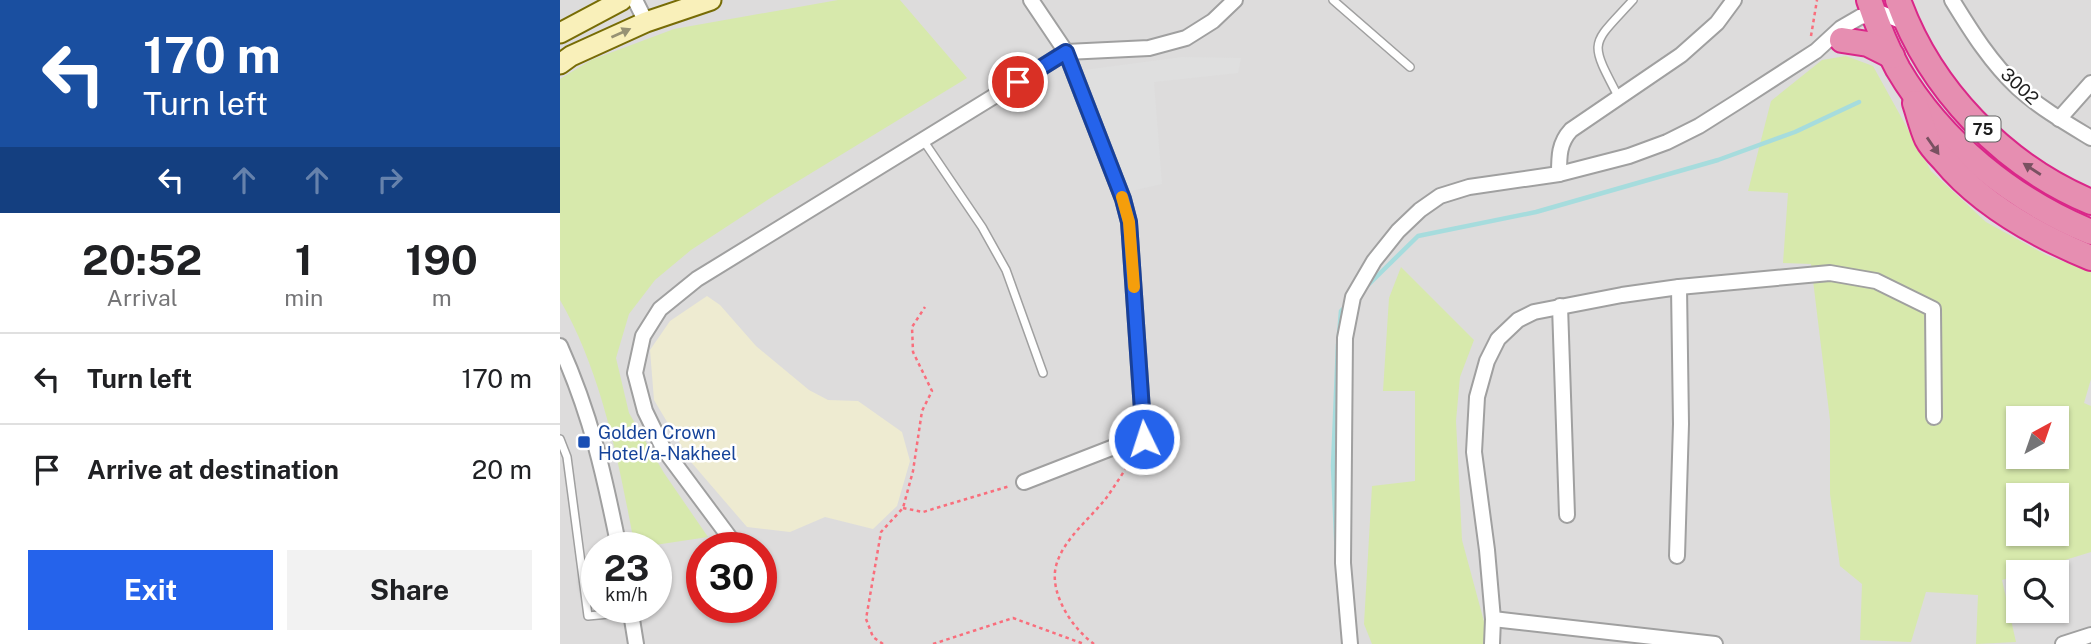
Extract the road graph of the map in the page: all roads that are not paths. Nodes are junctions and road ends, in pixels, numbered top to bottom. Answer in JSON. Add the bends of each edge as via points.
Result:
{"nodes":[{"id":1,"x":622,"y":0,"type":"edge"},
{"id":2,"x":635,"y":0,"type":"edge"},
{"id":3,"x":711,"y":0,"type":"edge"},
{"id":4,"x":1031,"y":0,"type":"edge"},
{"id":5,"x":1235,"y":0,"type":"edge"},
{"id":6,"x":1333,"y":0,"type":"edge"},
{"id":7,"x":1633,"y":0,"type":"edge"},
{"id":8,"x":1734,"y":0,"type":"edge"},
{"id":9,"x":1952,"y":0,"type":"edge"},
{"id":10,"x":1958,"y":0,"type":"edge"},
{"id":11,"x":1887,"y":16,"type":"edge"},
{"id":12,"x":1964,"y":19,"type":"junction"},
{"id":13,"x":646,"y":22,"type":"junction"},
{"id":14,"x":560,"y":33,"type":"edge"},
{"id":15,"x":1842,"y":40,"type":"junction"},
{"id":16,"x":1066,"y":52,"type":"junction"},
{"id":17,"x":1812,"y":53,"type":"junction"},
{"id":18,"x":560,"y":64,"type":"edge"},
{"id":19,"x":1410,"y":67,"type":"dead end"},
{"id":20,"x":1908,"y":83,"type":"junction"},
{"id":21,"x":2091,"y":83,"type":"edge"},
{"id":22,"x":1618,"y":96,"type":"junction"},
{"id":23,"x":2059,"y":119,"type":"junction"},
{"id":24,"x":2091,"y":138,"type":"edge"},
{"id":25,"x":923,"y":140,"type":"junction"},
{"id":26,"x":1559,"y":173,"type":"junction"},
{"id":27,"x":2091,"y":202,"type":"edge"},
{"id":28,"x":2091,"y":232,"type":"edge"},
{"id":29,"x":2091,"y":258,"type":"edge"},
{"id":30,"x":1679,"y":287,"type":"junction"},
{"id":31,"x":1560,"y":306,"type":"junction"},
{"id":32,"x":560,"y":346,"type":"edge"},
{"id":33,"x":564,"y":370,"type":"edge"},
{"id":34,"x":1043,"y":373,"type":"dead end"},
{"id":35,"x":1934,"y":417,"type":"dead end"},
{"id":36,"x":560,"y":439,"type":"edge"},
{"id":37,"x":1024,"y":482,"type":"road end"},
{"id":38,"x":1567,"y":515,"type":"dead end"},
{"id":39,"x":616,"y":532,"type":"edge"},
{"id":40,"x":726,"y":532,"type":"edge"},
{"id":41,"x":1677,"y":556,"type":"dead end"},
{"id":42,"x":581,"y":568,"type":"edge"},
{"id":43,"x":1493,"y":619,"type":"junction"},
{"id":44,"x":632,"y":623,"type":"edge"},
{"id":45,"x":2091,"y":635,"type":"edge"},
{"id":46,"x":636,"y":644,"type":"edge"},
{"id":47,"x":1350,"y":644,"type":"edge"},
{"id":48,"x":1492,"y":644,"type":"edge"},
{"id":49,"x":1715,"y":644,"type":"edge"},
{"id":50,"x":2063,"y":644,"type":"edge"}],
"edges":[{"from":1,"to":14,"type":"street"},
{"from":2,"to":13,"type":"street"},
{"from":3,"to":13,"type":"street"},
{"from":4,"to":16,"type":"street"},
{"from":5,"to":16,"type":"street","via":[[1186,38],[1149,48]]},
{"from":6,"to":19,"type":"lane"},
{"from":7,"to":22,"type":"lane","via":[[1601,34],[1596,47]]},
{"from":8,"to":22,"type":"street","via":[[1717,23],[1681,55]]},
{"from":9,"to":12,"type":"street","name":"3002"},
{"from":10,"to":12,"type":"street","name":"3002"},
{"from":11,"to":15,"type":"street"},
{"from":11,"to":15,"type":"highway","via":[[1868,44]]},
{"from":11,"to":17,"type":"street","via":[[1850,22]]},
{"from":11,"to":20,"type":"highway","number":"75"},
{"from":27,"to":11,"type":"highway","number":"75","one_way":true,"via":[[2051,181],[1994,140],[1942,86]]},
{"from":12,"to":23,"type":"street","name":"3002","via":[[1989,56],[2019,88]]},
{"from":18,"to":13,"type":"street","one_way":true},
{"from":15,"to":17,"type":"street"},
{"from":16,"to":25,"type":"street"},
{"from":16,"to":37,"type":"street","via":[[1129,222],[1144,439]]},
{"from":17,"to":26,"type":"street","via":[[1667,142]]},
{"from":20,"to":28,"type":"highway","number":"75","via":[[1920,103],[2004,184]]},
{"from":20,"to":29,"type":"highway","one_way":true,"via":[[1928,141],[1952,171],[2024,226]]},
{"from":21,"to":23,"type":"street"},
{"from":22,"to":26,"type":"street","via":[[1563,139]]},
{"from":23,"to":24,"type":"street","name":"3002"},
{"from":25,"to":34,"type":"lane","via":[[1006,270]]},
{"from":25,"to":40,"type":"street","via":[[697,279],[660,309],[643,336],[635,373],[645,411],[663,448]]},
{"from":26,"to":47,"type":"street","via":[[1440,196],[1398,231],[1353,297],[1345,338],[1343,563]]},
{"from":30,"to":31,"type":"street"},
{"from":30,"to":35,"type":"street","via":[[1830,274],[1876,281],[1933,309]]},
{"from":30,"to":41,"type":"street"},
{"from":31,"to":38,"type":"street"},
{"from":31,"to":43,"type":"street","via":[[1518,320],[1498,339],[1477,397],[1474,452]]},
{"from":32,"to":33,"type":"street"},
{"from":33,"to":39,"type":"street","via":[[584,402]]},
{"from":36,"to":42,"type":"lane","via":[[567,457]]},
{"from":43,"to":48,"type":"street"},
{"from":43,"to":49,"type":"street"},
{"from":44,"to":46,"type":"street"},
{"from":45,"to":50,"type":"street"}]}
